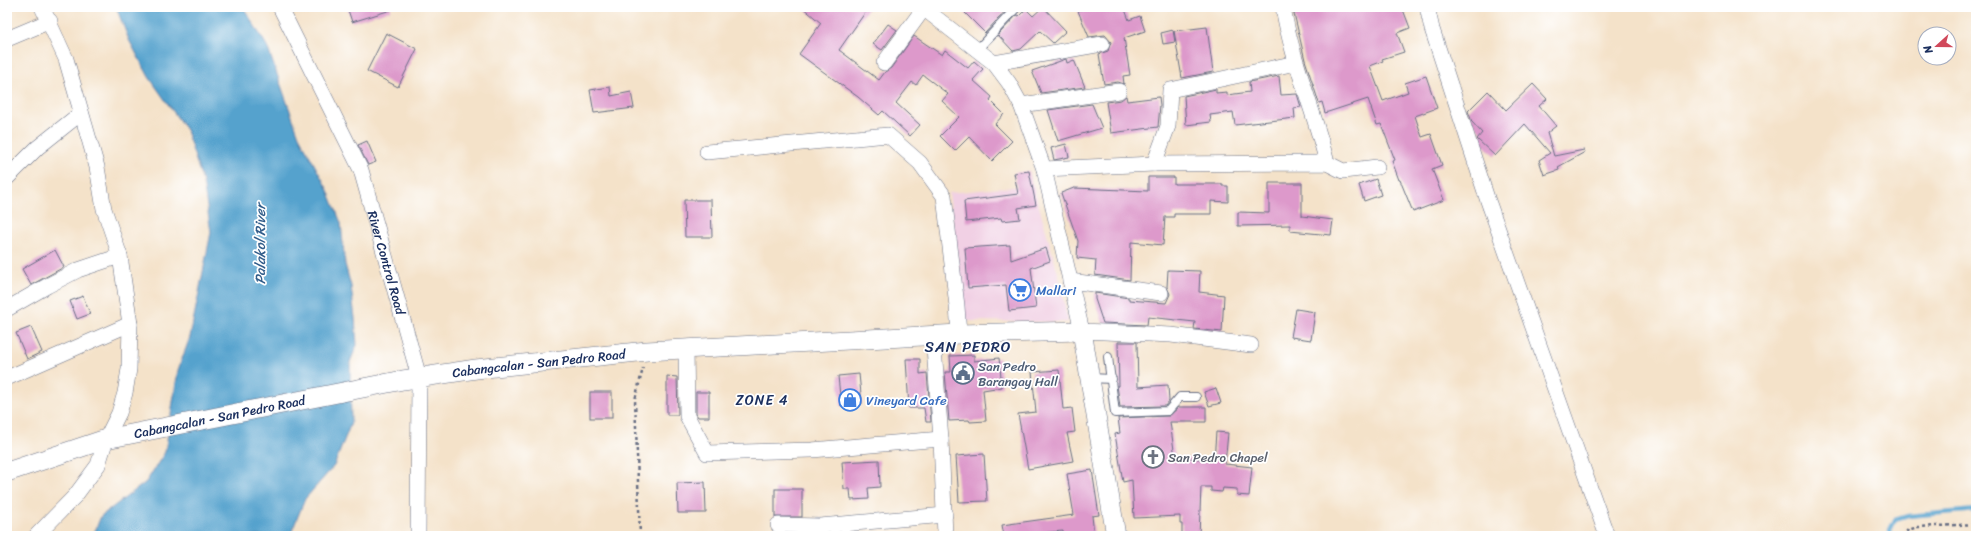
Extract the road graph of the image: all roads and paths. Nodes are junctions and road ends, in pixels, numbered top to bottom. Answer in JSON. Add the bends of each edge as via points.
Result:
{"nodes":[{"id":1,"x":42,"y":7,"type":"edge"},
{"id":2,"x":280,"y":7,"type":"edge"},
{"id":3,"x":1017,"y":7,"type":"edge"},
{"id":4,"x":1283,"y":7,"type":"edge"},
{"id":5,"x":1427,"y":7,"type":"edge"},
{"id":6,"x":923,"y":8,"type":"edge"},
{"id":7,"x":50,"y":21,"type":"junction"},
{"id":8,"x":7,"y":39,"type":"edge"},
{"id":9,"x":1102,"y":44,"type":"dead end"},
{"id":10,"x":977,"y":50,"type":"junction"},
{"id":11,"x":884,"y":62,"type":"dead end"},
{"id":12,"x":994,"y":63,"type":"junction"},
{"id":13,"x":1296,"y":63,"type":"junction"},
{"id":14,"x":1119,"y":91,"type":"dead end"},
{"id":15,"x":1021,"y":105,"type":"junction"},
{"id":16,"x":81,"y":112,"type":"junction"},
{"id":17,"x":707,"y":152,"type":"dead end"},
{"id":18,"x":1327,"y":162,"type":"junction"},
{"id":19,"x":1154,"y":164,"type":"junction"},
{"id":20,"x":1377,"y":167,"type":"dead end"},
{"id":21,"x":1044,"y":169,"type":"junction"},
{"id":22,"x":7,"y":178,"type":"edge"},
{"id":23,"x":120,"y":256,"type":"junction"},
{"id":24,"x":1070,"y":281,"type":"junction"},
{"id":25,"x":1161,"y":293,"type":"dead end"},
{"id":26,"x":7,"y":310,"type":"edge"},
{"id":27,"x":130,"y":324,"type":"junction"},
{"id":28,"x":1082,"y":331,"type":"junction"},
{"id":29,"x":959,"y":334,"type":"junction"},
{"id":30,"x":933,"y":335,"type":"junction"},
{"id":31,"x":1251,"y":345,"type":"dead end"},
{"id":32,"x":686,"y":350,"type":"junction"},
{"id":33,"x":648,"y":351,"type":"junction"},
{"id":34,"x":1108,"y":357,"type":"dead end"},
{"id":35,"x":7,"y":378,"type":"edge"},
{"id":36,"x":411,"y":378,"type":"junction"},
{"id":37,"x":1090,"y":378,"type":"junction"},
{"id":38,"x":1112,"y":379,"type":"junction"},
{"id":39,"x":1196,"y":397,"type":"dead end"},
{"id":40,"x":106,"y":439,"type":"junction"},
{"id":41,"x":941,"y":440,"type":"junction"},
{"id":42,"x":7,"y":472,"type":"edge"},
{"id":43,"x":945,"y":515,"type":"junction"},
{"id":44,"x":1976,"y":524,"type":"edge"},
{"id":45,"x":778,"y":525,"type":"dead end"},
{"id":46,"x":36,"y":536,"type":"edge"},
{"id":47,"x":418,"y":536,"type":"edge"},
{"id":48,"x":640,"y":536,"type":"edge"},
{"id":49,"x":945,"y":536,"type":"edge"},
{"id":50,"x":1116,"y":536,"type":"edge"},
{"id":51,"x":1607,"y":536,"type":"edge"},
{"id":52,"x":1902,"y":536,"type":"edge"}],
"edges":[{"from":1,"to":7,"type":"street"},
{"from":2,"to":36,"type":"street","name":"River Control Road","via":[[361,170]]},
{"from":3,"to":10,"type":"lane"},
{"from":4,"to":13,"type":"street"},
{"from":5,"to":51,"type":"street","via":[[1434,37],[1485,191]]},
{"from":6,"to":10,"type":"street"},
{"from":6,"to":11,"type":"street"},
{"from":7,"to":8,"type":"street"},
{"from":7,"to":16,"type":"street","via":[[66,59]]},
{"from":9,"to":12,"type":"street"},
{"from":10,"to":12,"type":"street"},
{"from":12,"to":15,"type":"street"},
{"from":13,"to":18,"type":"street"},
{"from":13,"to":19,"type":"street","via":[[1170,90],[1168,126]]},
{"from":14,"to":15,"type":"street"},
{"from":15,"to":21,"type":"street"},
{"from":16,"to":22,"type":"street","via":[[37,148]]},
{"from":16,"to":23,"type":"street","via":[[97,167],[104,208]]},
{"from":17,"to":29,"type":"street","via":[[888,134],[920,163],[944,196]]},
{"from":18,"to":19,"type":"street"},
{"from":18,"to":20,"type":"street","via":[[1343,171]]},
{"from":19,"to":21,"type":"street"},
{"from":21,"to":24,"type":"street"},
{"from":23,"to":26,"type":"street","via":[[78,270]]},
{"from":23,"to":27,"type":"street"},
{"from":24,"to":25,"type":"street"},
{"from":24,"to":28,"type":"street"},
{"from":27,"to":35,"type":"street"},
{"from":27,"to":40,"type":"street","via":[[129,369],[125,393],[119,413]]},
{"from":28,"to":29,"type":"street","name":"Cabangcalan - San Pedro Road"},
{"from":28,"to":31,"type":"street","via":[[1172,335]]},
{"from":28,"to":37,"type":"street"},
{"from":29,"to":30,"type":"street","name":"Cabangcalan - San Pedro Road"},
{"from":30,"to":32,"type":"street","name":"Cabangcalan - San Pedro Road"},
{"from":30,"to":41,"type":"street"},
{"from":32,"to":33,"type":"street","name":"Cabangcalan - San Pedro Road"},
{"from":32,"to":41,"type":"street","via":[[687,416],[707,453],[812,450]]},
{"from":33,"to":36,"type":"street","name":"Cabangcalan - San Pedro Road","via":[[523,363]]},
{"from":33,"to":48,"type":"path","via":[[635,400]]},
{"from":34,"to":38,"type":"lane"},
{"from":36,"to":40,"type":"street","name":"Cabangcalan - San Pedro Road"},
{"from":36,"to":47,"type":"street","name":"River Control Road"},
{"from":37,"to":38,"type":"lane"},
{"from":37,"to":50,"type":"street"},
{"from":38,"to":39,"type":"lane","via":[[1115,413],[1168,411],[1180,397]]},
{"from":40,"to":42,"type":"street","name":"Cabangcalan - San Pedro Road"},
{"from":40,"to":46,"type":"street","via":[[98,465],[75,496]]},
{"from":41,"to":43,"type":"street"},
{"from":43,"to":45,"type":"street","via":[[820,526]]},
{"from":43,"to":49,"type":"street"},
{"from":44,"to":52,"type":"path","via":[[1918,527],[1908,530]]}]}
